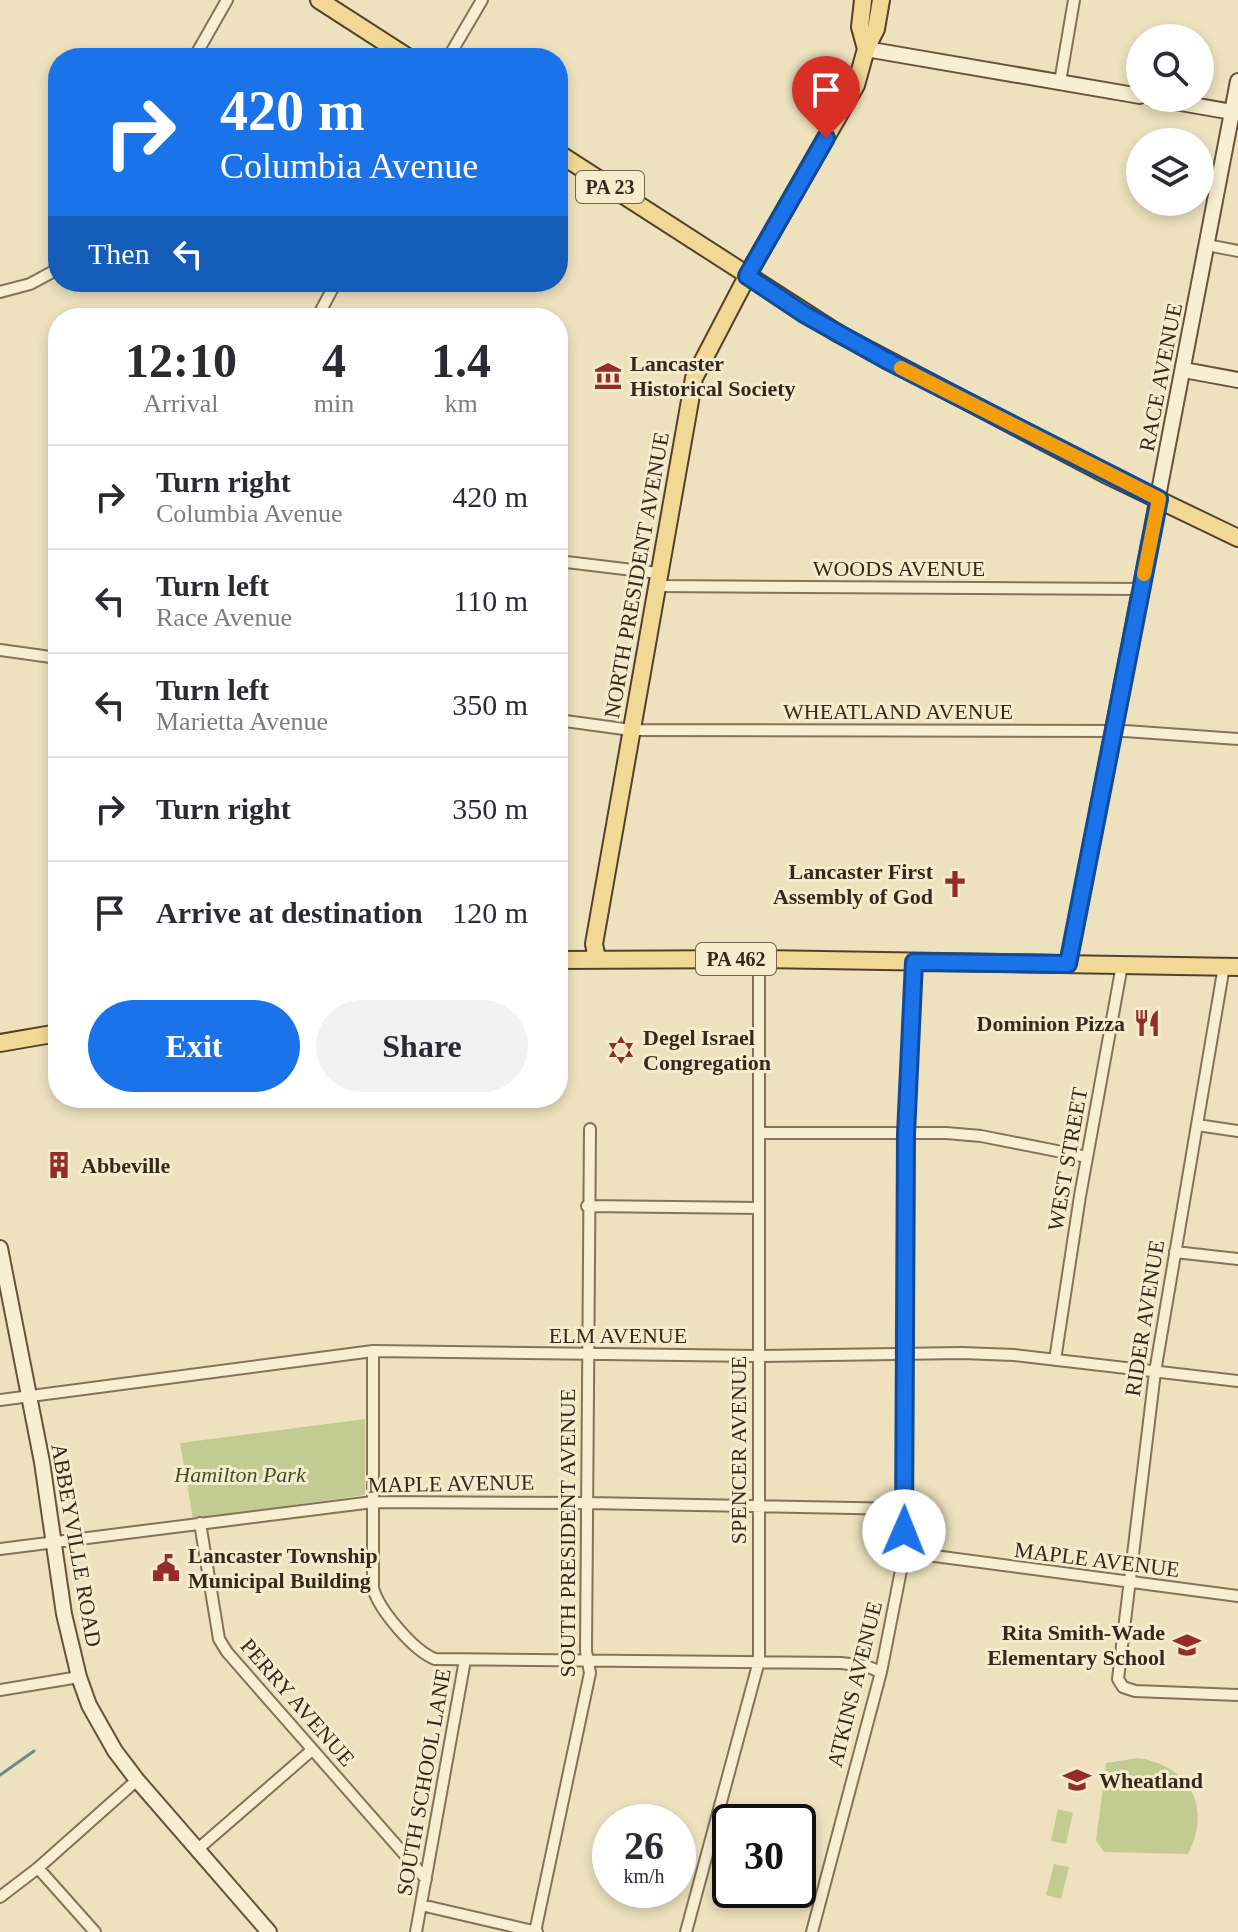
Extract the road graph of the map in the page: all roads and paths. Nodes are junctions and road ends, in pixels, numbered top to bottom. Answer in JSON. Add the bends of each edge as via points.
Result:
{"nodes":[{"id":1,"x":227,"y":0,"type":"edge"},
{"id":2,"x":319,"y":0,"type":"edge"},
{"id":3,"x":482,"y":0,"type":"edge"},
{"id":4,"x":863,"y":0,"type":"edge"},
{"id":5,"x":881,"y":0,"type":"edge"},
{"id":6,"x":1074,"y":0,"type":"edge"},
{"id":7,"x":200,"y":48,"type":"edge"},
{"id":8,"x":393,"y":48,"type":"edge"},
{"id":9,"x":454,"y":48,"type":"edge"},
{"id":10,"x":866,"y":49,"type":"junction"},
{"id":11,"x":1238,"y":81,"type":"edge"},
{"id":12,"x":1060,"y":82,"type":"junction"},
{"id":13,"x":1126,"y":94,"type":"edge"},
{"id":14,"x":1214,"y":108,"type":"edge"},
{"id":15,"x":1235,"y":112,"type":"edge"},
{"id":16,"x":568,"y":160,"type":"edge"},
{"id":17,"x":1207,"y":245,"type":"junction"},
{"id":18,"x":1238,"y":251,"type":"edge"},
{"id":19,"x":48,"y":274,"type":"edge"},
{"id":20,"x":747,"y":276,"type":"junction"},
{"id":21,"x":0,"y":292,"type":"edge"},
{"id":22,"x":1184,"y":370,"type":"junction"},
{"id":23,"x":1238,"y":380,"type":"edge"},
{"id":24,"x":1159,"y":499,"type":"junction"},
{"id":25,"x":1238,"y":538,"type":"edge"},
{"id":26,"x":568,"y":563,"type":"edge"},
{"id":27,"x":657,"y":580,"type":"junction"},
{"id":28,"x":1141,"y":589,"type":"junction"},
{"id":29,"x":0,"y":650,"type":"edge"},
{"id":30,"x":48,"y":657,"type":"edge"},
{"id":31,"x":568,"y":721,"type":"edge"},
{"id":32,"x":631,"y":730,"type":"junction"},
{"id":33,"x":1114,"y":731,"type":"junction"},
{"id":34,"x":1238,"y":739,"type":"edge"},
{"id":35,"x":597,"y":959,"type":"junction"},
{"id":36,"x":759,"y":959,"type":"junction"},
{"id":37,"x":568,"y":960,"type":"edge"},
{"id":38,"x":914,"y":962,"type":"junction"},
{"id":39,"x":1068,"y":964,"type":"junction"},
{"id":40,"x":1122,"y":965,"type":"junction"},
{"id":41,"x":1231,"y":966,"type":"edge"},
{"id":42,"x":48,"y":1035,"type":"edge"},
{"id":43,"x":0,"y":1043,"type":"edge"},
{"id":44,"x":1197,"y":1125,"type":"junction"},
{"id":45,"x":590,"y":1129,"type":"dead end"},
{"id":46,"x":1238,"y":1131,"type":"edge"},
{"id":47,"x":759,"y":1133,"type":"junction"},
{"id":48,"x":906,"y":1134,"type":"junction"},
{"id":49,"x":1087,"y":1157,"type":"junction"},
{"id":50,"x":587,"y":1206,"type":"junction"},
{"id":51,"x":759,"y":1208,"type":"junction"},
{"id":52,"x":0,"y":1248,"type":"edge"},
{"id":53,"x":1175,"y":1252,"type":"junction"},
{"id":54,"x":1238,"y":1259,"type":"edge"},
{"id":55,"x":373,"y":1351,"type":"junction"},
{"id":56,"x":587,"y":1355,"type":"junction"},
{"id":57,"x":905,"y":1355,"type":"junction"},
{"id":58,"x":758,"y":1356,"type":"junction"},
{"id":59,"x":1055,"y":1360,"type":"junction"},
{"id":60,"x":1155,"y":1372,"type":"junction"},
{"id":61,"x":1238,"y":1381,"type":"edge"},
{"id":62,"x":28,"y":1396,"type":"junction"},
{"id":63,"x":0,"y":1400,"type":"edge"},
{"id":64,"x":373,"y":1502,"type":"junction"},
{"id":65,"x":587,"y":1503,"type":"junction"},
{"id":66,"x":758,"y":1507,"type":"junction"},
{"id":67,"x":905,"y":1509,"type":"junction"},
{"id":68,"x":200,"y":1523,"type":"junction"},
{"id":69,"x":53,"y":1542,"type":"junction"},
{"id":70,"x":0,"y":1549,"type":"edge"},
{"id":71,"x":904,"y":1552,"type":"junction"},
{"id":72,"x":1128,"y":1583,"type":"junction"},
{"id":73,"x":1238,"y":1596,"type":"edge"},
{"id":74,"x":465,"y":1660,"type":"junction"},
{"id":75,"x":589,"y":1661,"type":"junction"},
{"id":76,"x":759,"y":1661,"type":"junction"},
{"id":77,"x":881,"y":1672,"type":"junction"},
{"id":78,"x":79,"y":1677,"type":"junction"},
{"id":79,"x":0,"y":1690,"type":"edge"},
{"id":80,"x":1238,"y":1695,"type":"edge"},
{"id":81,"x":312,"y":1750,"type":"junction"},
{"id":82,"x":137,"y":1780,"type":"junction"},
{"id":83,"x":198,"y":1849,"type":"junction"},
{"id":84,"x":38,"y":1868,"type":"junction"},
{"id":85,"x":426,"y":1879,"type":"junction"},
{"id":86,"x":0,"y":1897,"type":"edge"},
{"id":87,"x":421,"y":1905,"type":"junction"},
{"id":88,"x":95,"y":1932,"type":"edge"},
{"id":89,"x":269,"y":1932,"type":"edge"},
{"id":90,"x":416,"y":1932,"type":"edge"},
{"id":91,"x":535,"y":1932,"type":"edge"},
{"id":92,"x":686,"y":1932,"type":"edge"},
{"id":93,"x":812,"y":1932,"type":"edge"}],
"edges":[{"from":1,"to":7,"type":"street"},
{"from":2,"to":8,"type":"main road"},
{"from":3,"to":9,"type":"street"},
{"from":4,"to":10,"type":"main road","name":"NORTH PRESIDENT AVENUE","via":[[860,27]]},
{"from":5,"to":10,"type":"main road","name":"NORTH PRESIDENT AVENUE"},
{"from":6,"to":12,"type":"street"},
{"from":10,"to":12,"type":"street"},
{"from":10,"to":20,"type":"main road","name":"NORTH PRESIDENT AVENUE","via":[[848,99]]},
{"from":11,"to":15,"type":"street","name":"RACE AVENUE"},
{"from":12,"to":13,"type":"street"},
{"from":14,"to":15,"type":"street"},
{"from":15,"to":17,"type":"street","name":"RACE AVENUE"},
{"from":16,"to":20,"type":"main road","number":"PA 23"},
{"from":17,"to":18,"type":"street"},
{"from":17,"to":22,"type":"street","name":"RACE AVENUE"},
{"from":19,"to":21,"type":"street"},
{"from":20,"to":24,"type":"main road","number":"PA 23","via":[[886,360]]},
{"from":20,"to":27,"type":"main road","name":"NORTH PRESIDENT AVENUE","via":[[691,388]]},
{"from":22,"to":23,"type":"street"},
{"from":22,"to":24,"type":"street","name":"RACE AVENUE"},
{"from":24,"to":25,"type":"main road","number":"PA 23"},
{"from":24,"to":28,"type":"street","name":"RACE AVENUE"},
{"from":26,"to":27,"type":"street","name":"WOODS AVENUE"},
{"from":27,"to":28,"type":"street","name":"WOODS AVENUE"},
{"from":27,"to":32,"type":"main road","name":"NORTH PRESIDENT AVENUE"},
{"from":28,"to":33,"type":"street","name":"RACE AVENUE"},
{"from":29,"to":30,"type":"street"},
{"from":31,"to":32,"type":"street","name":"WHEATLAND AVENUE"},
{"from":32,"to":33,"type":"street","name":"WHEATLAND AVENUE"},
{"from":32,"to":35,"type":"main road","name":"NORTH PRESIDENT AVENUE","via":[[594,944]]},
{"from":33,"to":34,"type":"street","name":"WHEATLAND AVENUE"},
{"from":33,"to":39,"type":"street","name":"RACE AVENUE"},
{"from":35,"to":36,"type":"main road","number":"PA 462"},
{"from":35,"to":37,"type":"main road","number":"PA 462"},
{"from":36,"to":38,"type":"main road","number":"PA 462"},
{"from":36,"to":47,"type":"street","name":"SPENCER AVENUE"},
{"from":38,"to":39,"type":"main road","number":"PA 462"},
{"from":38,"to":48,"type":"street","name":"ATKINS AVENUE"},
{"from":39,"to":40,"type":"main road","number":"PA 462"},
{"from":40,"to":41,"type":"main road","number":"PA 462"},
{"from":40,"to":49,"type":"street","name":"WEST STREET"},
{"from":41,"to":44,"type":"street","name":"RIDER AVENUE"},
{"from":42,"to":43,"type":"main road"},
{"from":44,"to":46,"type":"street"},
{"from":44,"to":53,"type":"street","name":"RIDER AVENUE"},
{"from":45,"to":50,"type":"street","name":"SOUTH PRESIDENT AVENUE"},
{"from":47,"to":48,"type":"street"},
{"from":47,"to":51,"type":"street","name":"SPENCER AVENUE"},
{"from":48,"to":49,"type":"street","via":[[981,1136]]},
{"from":48,"to":57,"type":"street","name":"ATKINS AVENUE"},
{"from":49,"to":59,"type":"street","name":"WEST STREET"},
{"from":50,"to":51,"type":"street"},
{"from":50,"to":56,"type":"street","name":"SOUTH PRESIDENT AVENUE"},
{"from":51,"to":58,"type":"street","name":"SPENCER AVENUE"},
{"from":52,"to":62,"type":"street","name":"ABBEYVILLE ROAD"},
{"from":53,"to":54,"type":"street"},
{"from":53,"to":60,"type":"street","name":"RIDER AVENUE"},
{"from":55,"to":56,"type":"street","name":"ELM AVENUE"},
{"from":55,"to":62,"type":"street","name":"ELM AVENUE"},
{"from":55,"to":64,"type":"street","name":"SOUTH SCHOOL LANE"},
{"from":56,"to":58,"type":"street","name":"ELM AVENUE"},
{"from":56,"to":65,"type":"street","name":"SOUTH PRESIDENT AVENUE"},
{"from":57,"to":58,"type":"street","name":"ELM AVENUE"},
{"from":57,"to":59,"type":"street","name":"ELM AVENUE"},
{"from":57,"to":67,"type":"street","name":"ATKINS AVENUE"},
{"from":58,"to":66,"type":"street","name":"SPENCER AVENUE"},
{"from":59,"to":60,"type":"street","name":"ELM AVENUE"},
{"from":60,"to":61,"type":"street","name":"ELM AVENUE"},
{"from":60,"to":72,"type":"street","name":"RIDER AVENUE"},
{"from":62,"to":63,"type":"street","name":"ELM AVENUE"},
{"from":62,"to":69,"type":"street","name":"ABBEYVILLE ROAD"},
{"from":64,"to":65,"type":"street","name":"MAPLE AVENUE"},
{"from":64,"to":68,"type":"street","name":"MAPLE AVENUE"},
{"from":64,"to":74,"type":"street","name":"SOUTH SCHOOL LANE","via":[[375,1595],[422,1652],[435,1659]]},
{"from":65,"to":66,"type":"street","name":"MAPLE AVENUE"},
{"from":65,"to":75,"type":"street","name":"SOUTH PRESIDENT AVENUE"},
{"from":66,"to":67,"type":"street","name":"MAPLE AVENUE"},
{"from":66,"to":76,"type":"street","name":"SPENCER AVENUE"},
{"from":67,"to":71,"type":"street","name":"ATKINS AVENUE"},
{"from":68,"to":69,"type":"street","name":"MAPLE AVENUE"},
{"from":68,"to":81,"type":"street","name":"PERRY AVENUE","via":[[219,1639]]},
{"from":69,"to":70,"type":"street","name":"MAPLE AVENUE"},
{"from":69,"to":78,"type":"street","name":"ABBEYVILLE ROAD"},
{"from":71,"to":72,"type":"street","name":"MAPLE AVENUE"},
{"from":71,"to":77,"type":"street","name":"ATKINS AVENUE"},
{"from":72,"to":73,"type":"street","name":"MAPLE AVENUE"},
{"from":72,"to":80,"type":"street","name":"RIDER AVENUE","via":[[1118,1679],[1123,1687]]},
{"from":74,"to":75,"type":"street"},
{"from":74,"to":85,"type":"street","name":"SOUTH SCHOOL LANE"},
{"from":75,"to":76,"type":"street"},
{"from":75,"to":91,"type":"street","name":"SOUTH PRESIDENT AVENUE","via":[[573,1762]]},
{"from":76,"to":77,"type":"street","via":[[852,1664]]},
{"from":76,"to":92,"type":"street","name":"SPENCER AVENUE"},
{"from":77,"to":93,"type":"street","name":"ATKINS AVENUE"},
{"from":78,"to":79,"type":"street"},
{"from":78,"to":82,"type":"street","name":"ABBEYVILLE ROAD","via":[[101,1728]]},
{"from":81,"to":83,"type":"street"},
{"from":81,"to":85,"type":"street","name":"PERRY AVENUE"},
{"from":82,"to":83,"type":"street","name":"ABBEYVILLE ROAD"},
{"from":82,"to":84,"type":"street"},
{"from":83,"to":89,"type":"street","name":"ABBEYVILLE ROAD"},
{"from":84,"to":86,"type":"street"},
{"from":84,"to":88,"type":"street"},
{"from":85,"to":87,"type":"street","name":"SOUTH SCHOOL LANE"},
{"from":87,"to":90,"type":"street","name":"SOUTH SCHOOL LANE"},
{"from":87,"to":91,"type":"street"}]}
